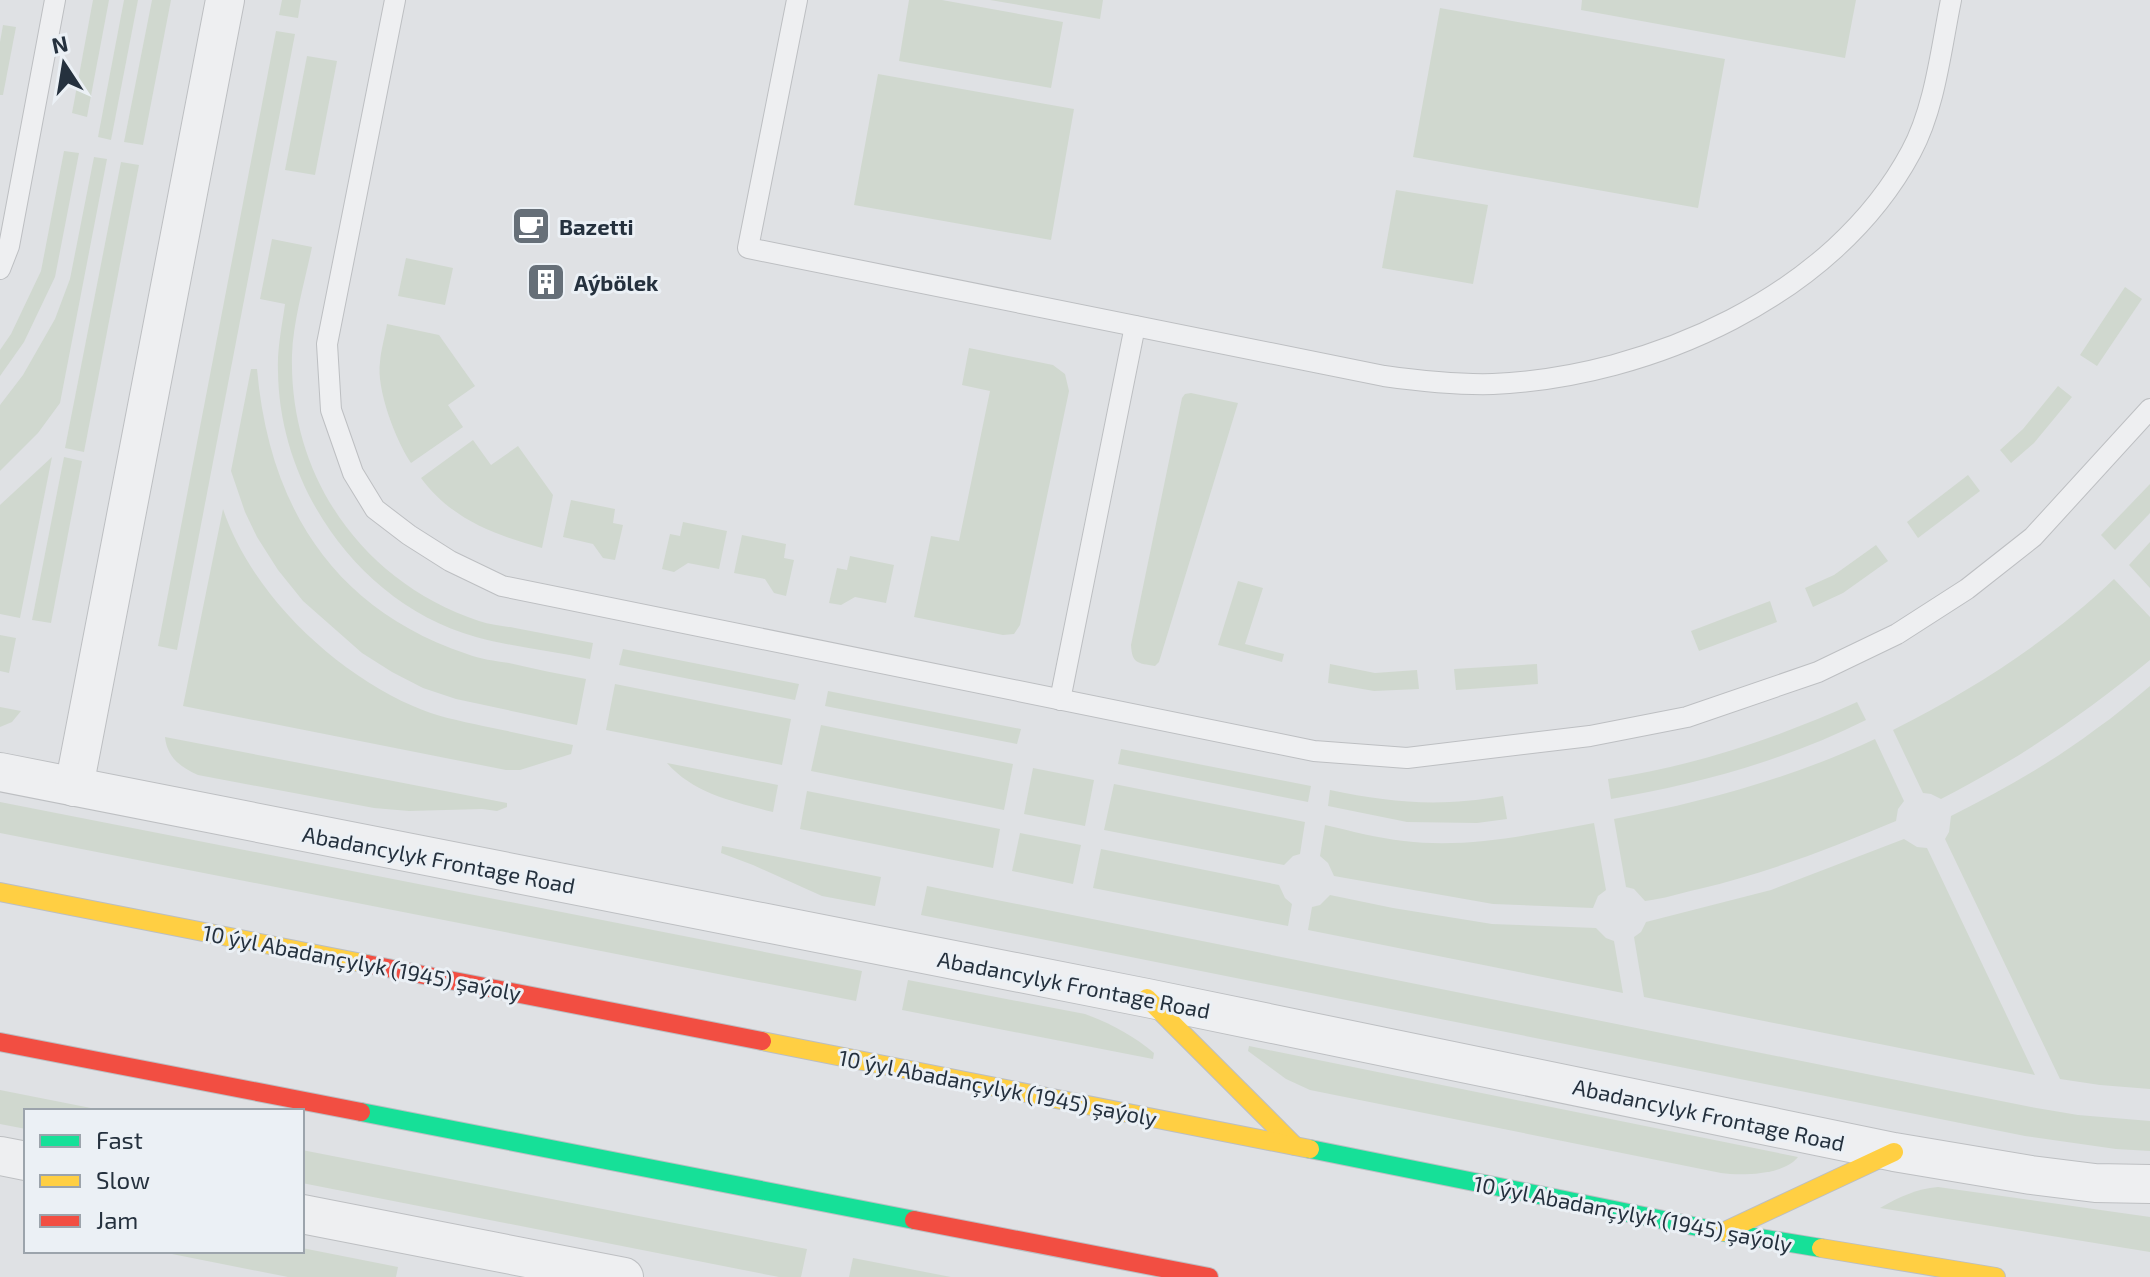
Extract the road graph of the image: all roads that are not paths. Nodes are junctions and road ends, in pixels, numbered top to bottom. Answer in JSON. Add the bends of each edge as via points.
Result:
{"nodes":[{"id":1,"x":55,"y":0,"type":"edge"},
{"id":2,"x":225,"y":0,"type":"edge"},
{"id":3,"x":395,"y":0,"type":"edge"},
{"id":4,"x":797,"y":0,"type":"edge"},
{"id":5,"x":1951,"y":0,"type":"edge"},
{"id":6,"x":0,"y":269,"type":"edge"},
{"id":7,"x":1135,"y":326,"type":"junction"},
{"id":8,"x":2150,"y":409,"type":"edge"},
{"id":9,"x":1060,"y":700,"type":"junction"},
{"id":10,"x":0,"y":772,"type":"edge"},
{"id":11,"x":74,"y":787,"type":"junction"},
{"id":12,"x":0,"y":892,"type":"edge"},
{"id":13,"x":1147,"y":998,"type":"junction"},
{"id":14,"x":0,"y":1042,"type":"edge"},
{"id":15,"x":1295,"y":1146,"type":"junction"},
{"id":16,"x":1894,"y":1152,"type":"junction"},
{"id":17,"x":2150,"y":1184,"type":"edge"},
{"id":18,"x":304,"y":1214,"type":"edge"},
{"id":19,"x":1723,"y":1232,"type":"junction"},
{"id":20,"x":624,"y":1277,"type":"edge"},
{"id":21,"x":1209,"y":1277,"type":"edge"},
{"id":22,"x":1996,"y":1277,"type":"edge"}],
"edges":[{"from":1,"to":6,"type":"lane","via":[[9,246]]},
{"from":2,"to":11,"type":"street"},
{"from":3,"to":9,"type":"lane","via":[[327,344],[331,410],[353,473],[375,509],[450,561],[502,586]]},
{"from":4,"to":7,"type":"lane","via":[[748,248]]},
{"from":5,"to":7,"type":"lane","via":[[1930,101],[1912,151],[1862,223],[1828,255],[1737,317],[1674,345],[1618,365],[1554,378],[1433,382]]},
{"from":7,"to":9,"type":"lane"},
{"from":8,"to":9,"type":"lane","via":[[2033,537],[1967,589],[1897,634],[1818,672],[1687,717],[1590,736],[1407,758],[1314,751]]},
{"from":10,"to":11,"type":"street","name":"Abadancylyk Frontage Road"},
{"from":11,"to":13,"type":"street","name":"Abadancylyk Frontage Road"},
{"from":12,"to":15,"type":"main road","name":"10 ýyl Abadançylyk (1945) şaýoly"},
{"from":13,"to":15,"type":"main road"},
{"from":13,"to":16,"type":"street","name":"Abadancylyk Frontage Road"},
{"from":14,"to":21,"type":"main road"},
{"from":15,"to":19,"type":"main road","name":"10 ýyl Abadançylyk (1945) şaýoly"},
{"from":16,"to":17,"type":"street","name":"Abadancylyk Frontage Road","via":[[2044,1177]]},
{"from":16,"to":19,"type":"main road"},
{"from":18,"to":20,"type":"street"},
{"from":19,"to":22,"type":"main road","name":"10 ýyl Abadançylyk (1945) şaýoly"}]}
